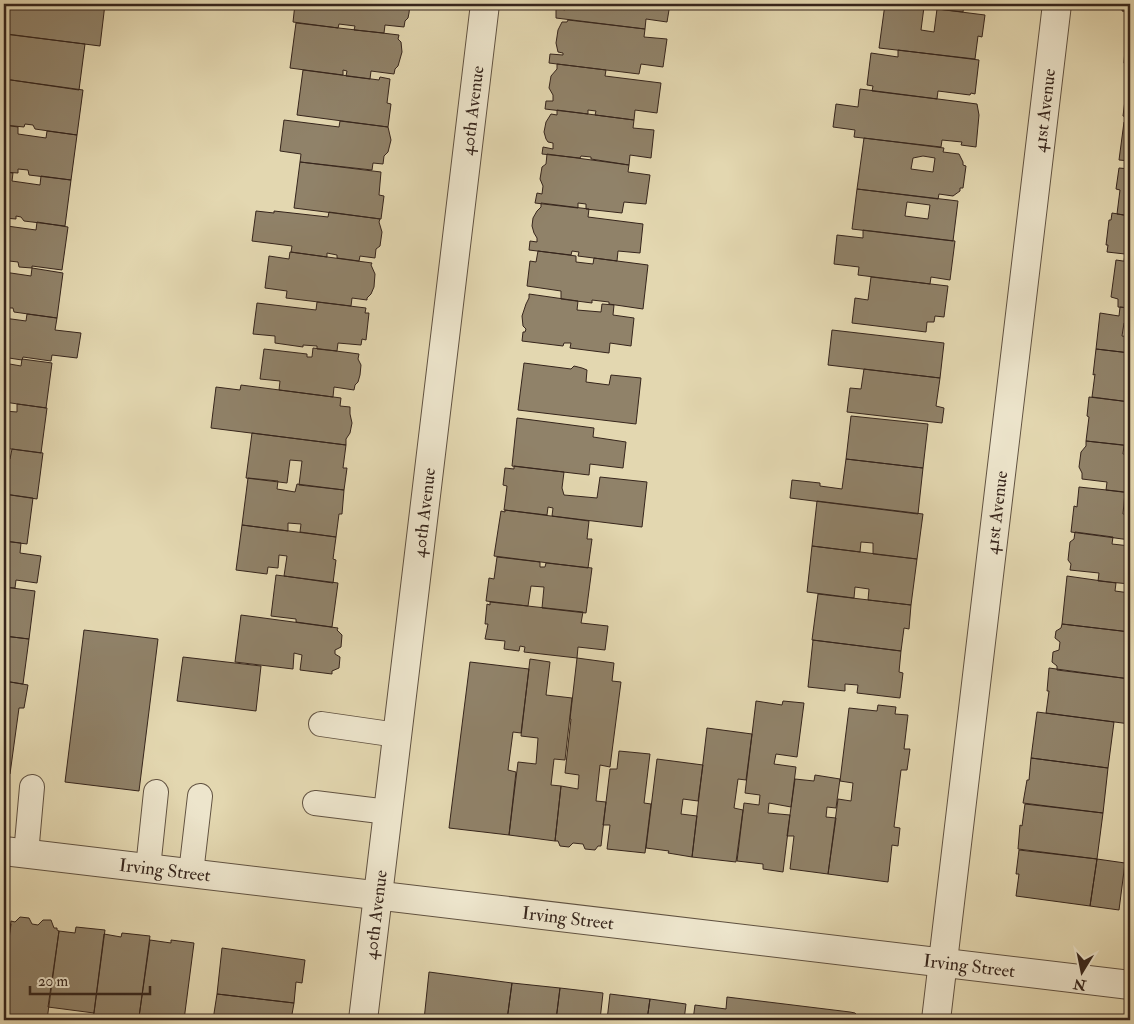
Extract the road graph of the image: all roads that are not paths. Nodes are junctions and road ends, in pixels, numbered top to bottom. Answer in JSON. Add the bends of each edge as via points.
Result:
{"nodes":[{"id":1,"x":485,"y":4,"type":"edge"},
{"id":2,"x":1057,"y":4,"type":"edge"},
{"id":3,"x":321,"y":724,"type":"dead end"},
{"id":4,"x":397,"y":735,"type":"junction"},
{"id":5,"x":32,"y":787,"type":"dead end"},
{"id":6,"x":156,"y":792,"type":"dead end"},
{"id":7,"x":200,"y":796,"type":"dead end"},
{"id":8,"x":315,"y":803,"type":"dead end"},
{"id":9,"x":388,"y":812,"type":"junction"},
{"id":10,"x":15,"y":852,"type":"edge"},
{"id":11,"x":148,"y":868,"type":"junction"},
{"id":12,"x":191,"y":873,"type":"junction"},
{"id":13,"x":378,"y":895,"type":"junction"},
{"id":14,"x":943,"y":963,"type":"junction"},
{"id":15,"x":1130,"y":985,"type":"edge"},
{"id":16,"x":363,"y":1020,"type":"edge"},
{"id":17,"x":936,"y":1020,"type":"edge"}],
"edges":[{"from":1,"to":4,"type":"street","name":"40th Avenue"},
{"from":2,"to":14,"type":"street","name":"41st Avenue"},
{"from":3,"to":4,"type":"lane"},
{"from":4,"to":9,"type":"street","name":"40th Avenue"},
{"from":5,"to":10,"type":"lane"},
{"from":6,"to":11,"type":"lane"},
{"from":7,"to":12,"type":"lane"},
{"from":8,"to":9,"type":"lane"},
{"from":9,"to":13,"type":"street","name":"40th Avenue"},
{"from":10,"to":11,"type":"street","name":"Irving Street"},
{"from":11,"to":12,"type":"street","name":"Irving Street"},
{"from":12,"to":13,"type":"street","name":"Irving Street"},
{"from":13,"to":14,"type":"street","name":"Irving Street"},
{"from":13,"to":16,"type":"street","name":"40th Avenue"},
{"from":14,"to":15,"type":"street","name":"Irving Street"},
{"from":14,"to":17,"type":"street","name":"41st Avenue"}]}
